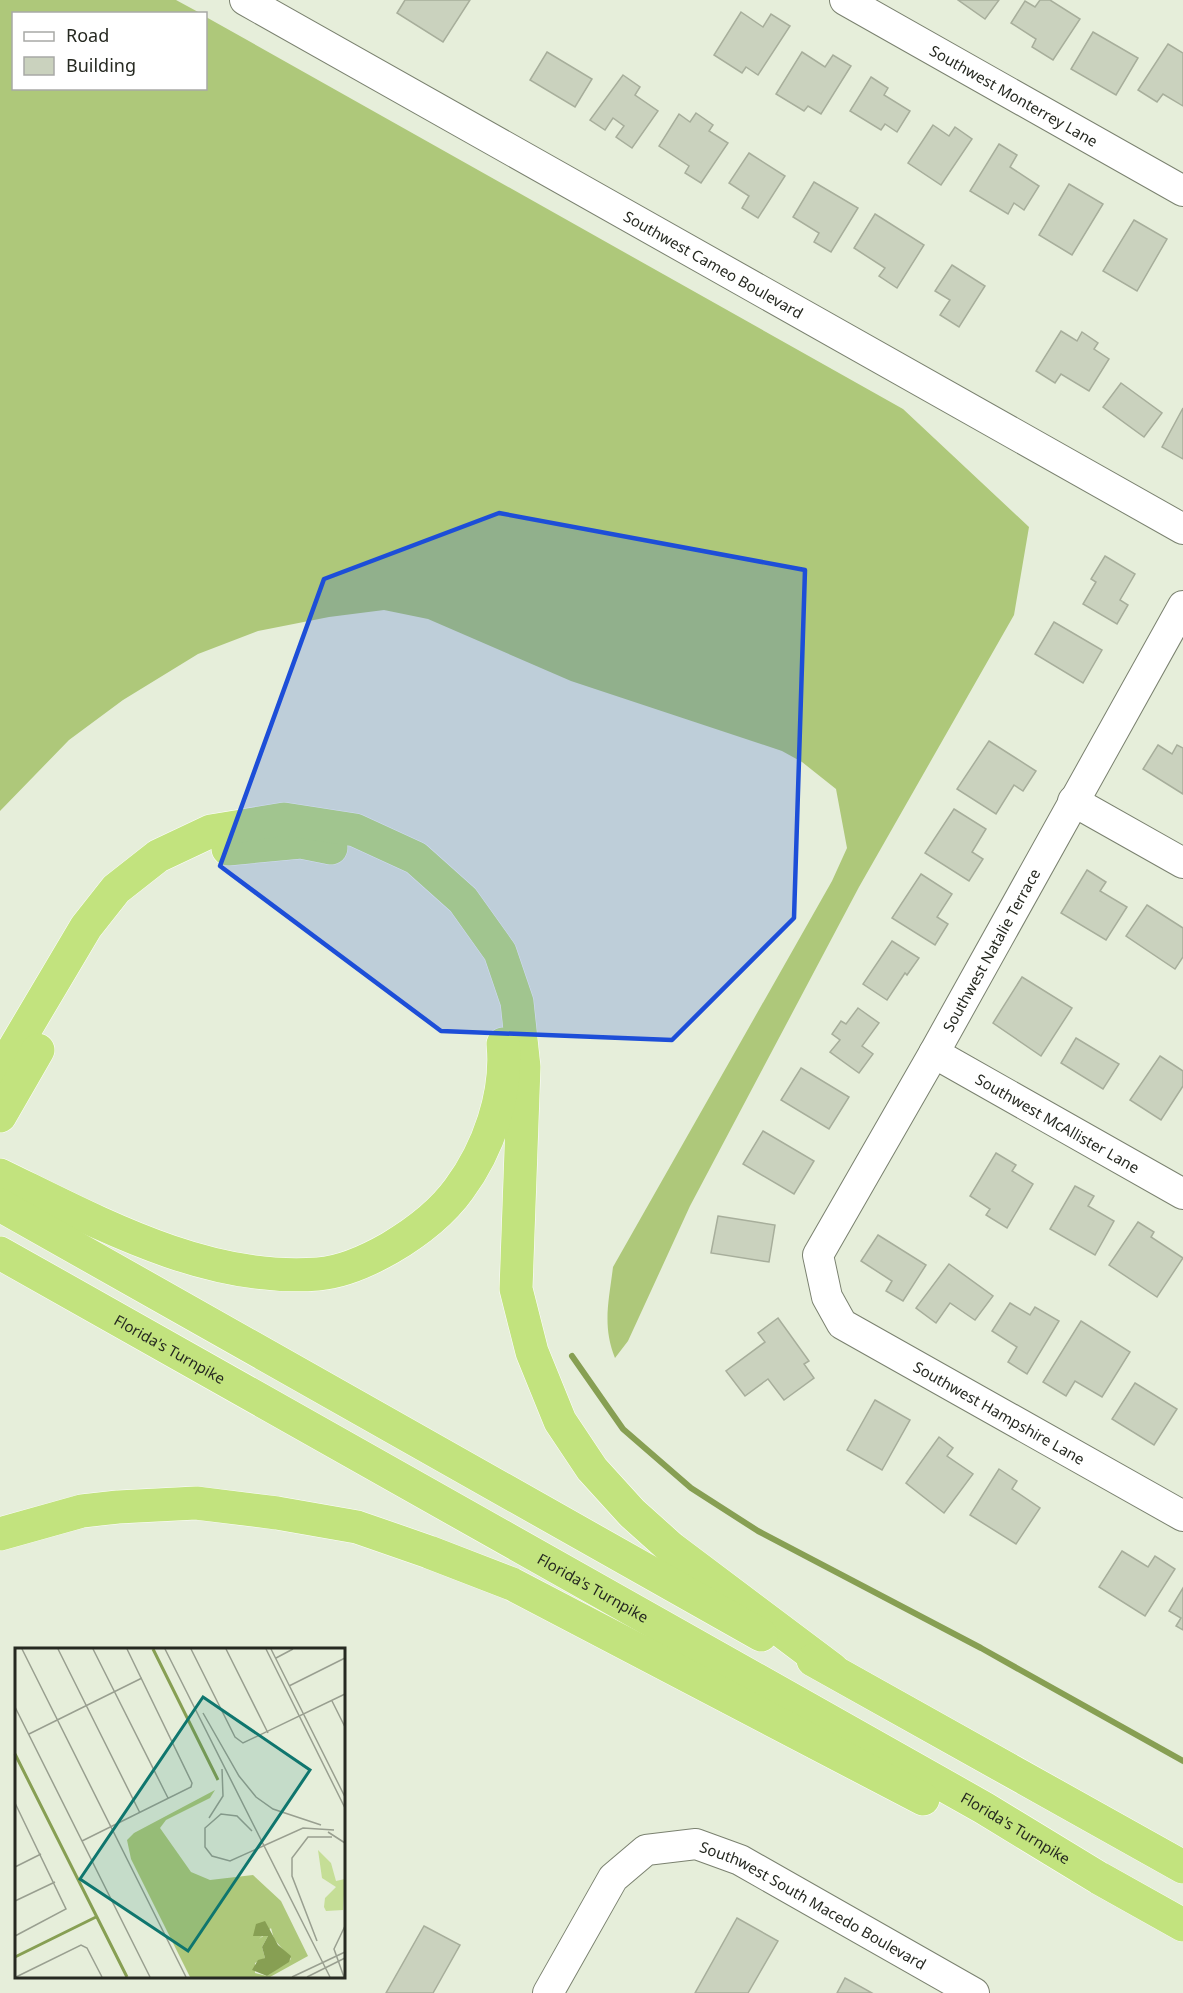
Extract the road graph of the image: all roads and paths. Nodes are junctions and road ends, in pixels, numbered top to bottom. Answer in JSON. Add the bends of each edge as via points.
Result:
{"nodes":[{"id":1,"x":245,"y":0,"type":"edge"},
{"id":2,"x":845,"y":0,"type":"edge"},
{"id":3,"x":1183,"y":191,"type":"edge"},
{"id":4,"x":1183,"y":529,"type":"edge"},
{"id":5,"x":1183,"y":606,"type":"edge"},
{"id":6,"x":1073,"y":801,"type":"junction"},
{"id":7,"x":1183,"y":863,"type":"edge"},
{"id":8,"x":934,"y":1053,"type":"junction"},
{"id":9,"x":0,"y":1072,"type":"edge"},
{"id":10,"x":3,"y":1112,"type":"edge"},
{"id":11,"x":0,"y":1175,"type":"edge"},
{"id":12,"x":1183,"y":1194,"type":"edge"},
{"id":13,"x":0,"y":1204,"type":"edge"},
{"id":14,"x":0,"y":1253,"type":"edge"},
{"id":15,"x":827,"y":1297,"type":"joint"},
{"id":16,"x":1183,"y":1516,"type":"edge"},
{"id":17,"x":0,"y":1534,"type":"edge"},
{"id":18,"x":832,"y":1669,"type":"junction"},
{"id":19,"x":1183,"y":1866,"type":"edge"},
{"id":20,"x":1099,"y":1878,"type":"junction"},
{"id":21,"x":1183,"y":1925,"type":"edge"},
{"id":22,"x":548,"y":1993,"type":"edge"},
{"id":23,"x":974,"y":1993,"type":"edge"}],
"edges":[{"from":1,"to":4,"type":"street","name":"Southwest Cameo Boulevard"},
{"from":2,"to":3,"type":"street","name":"Southwest Monterrey Lane"},
{"from":5,"to":6,"type":"street","name":"Southwest Natalie Terrace"},
{"from":6,"to":7,"type":"street"},
{"from":6,"to":8,"type":"street","name":"Southwest Natalie Terrace"},
{"from":8,"to":12,"type":"street","name":"Southwest McAllister Lane"},
{"from":8,"to":15,"type":"street","name":"Southwest Natalie Terrace","via":[[818,1255]]},
{"from":9,"to":18,"type":"highway","via":[[86,927],[116,889],[158,856],[211,831],[284,819],[355,830],[416,858],[463,900],[500,952],[517,1002],[524,1067],[516,1288],[532,1352],[560,1420],[592,1469],[632,1513],[671,1548]]},
{"from":10,"to":11,"type":"highway","via":[[106,937],[134,904],[174,872],[232,847],[301,842],[352,852],[403,877],[446,914],[480,959],[500,1020],[505,1064],[493,1125],[474,1169],[448,1204],[414,1234],[366,1262],[320,1274],[229,1269],[170,1251],[99,1222]]},
{"from":13,"to":18,"type":"highway","via":[[742,1626]]},
{"from":14,"to":20,"type":"highway","name":"Florida's Turnpike","via":[[984,1808]]},
{"from":15,"to":16,"type":"street","name":"Southwest Hampshire Lane","via":[[842,1323]]},
{"from":17,"to":20,"type":"highway","via":[[82,1511],[196,1503],[357,1527],[512,1584],[978,1828]]},
{"from":18,"to":19,"type":"highway"},
{"from":20,"to":21,"type":"highway","name":"Florida's Turnpike"},
{"from":22,"to":23,"type":"street","name":"Southwest South Macedo Boulevard","via":[[613,1878],[646,1850],[696,1844],[740,1860]]}]}
